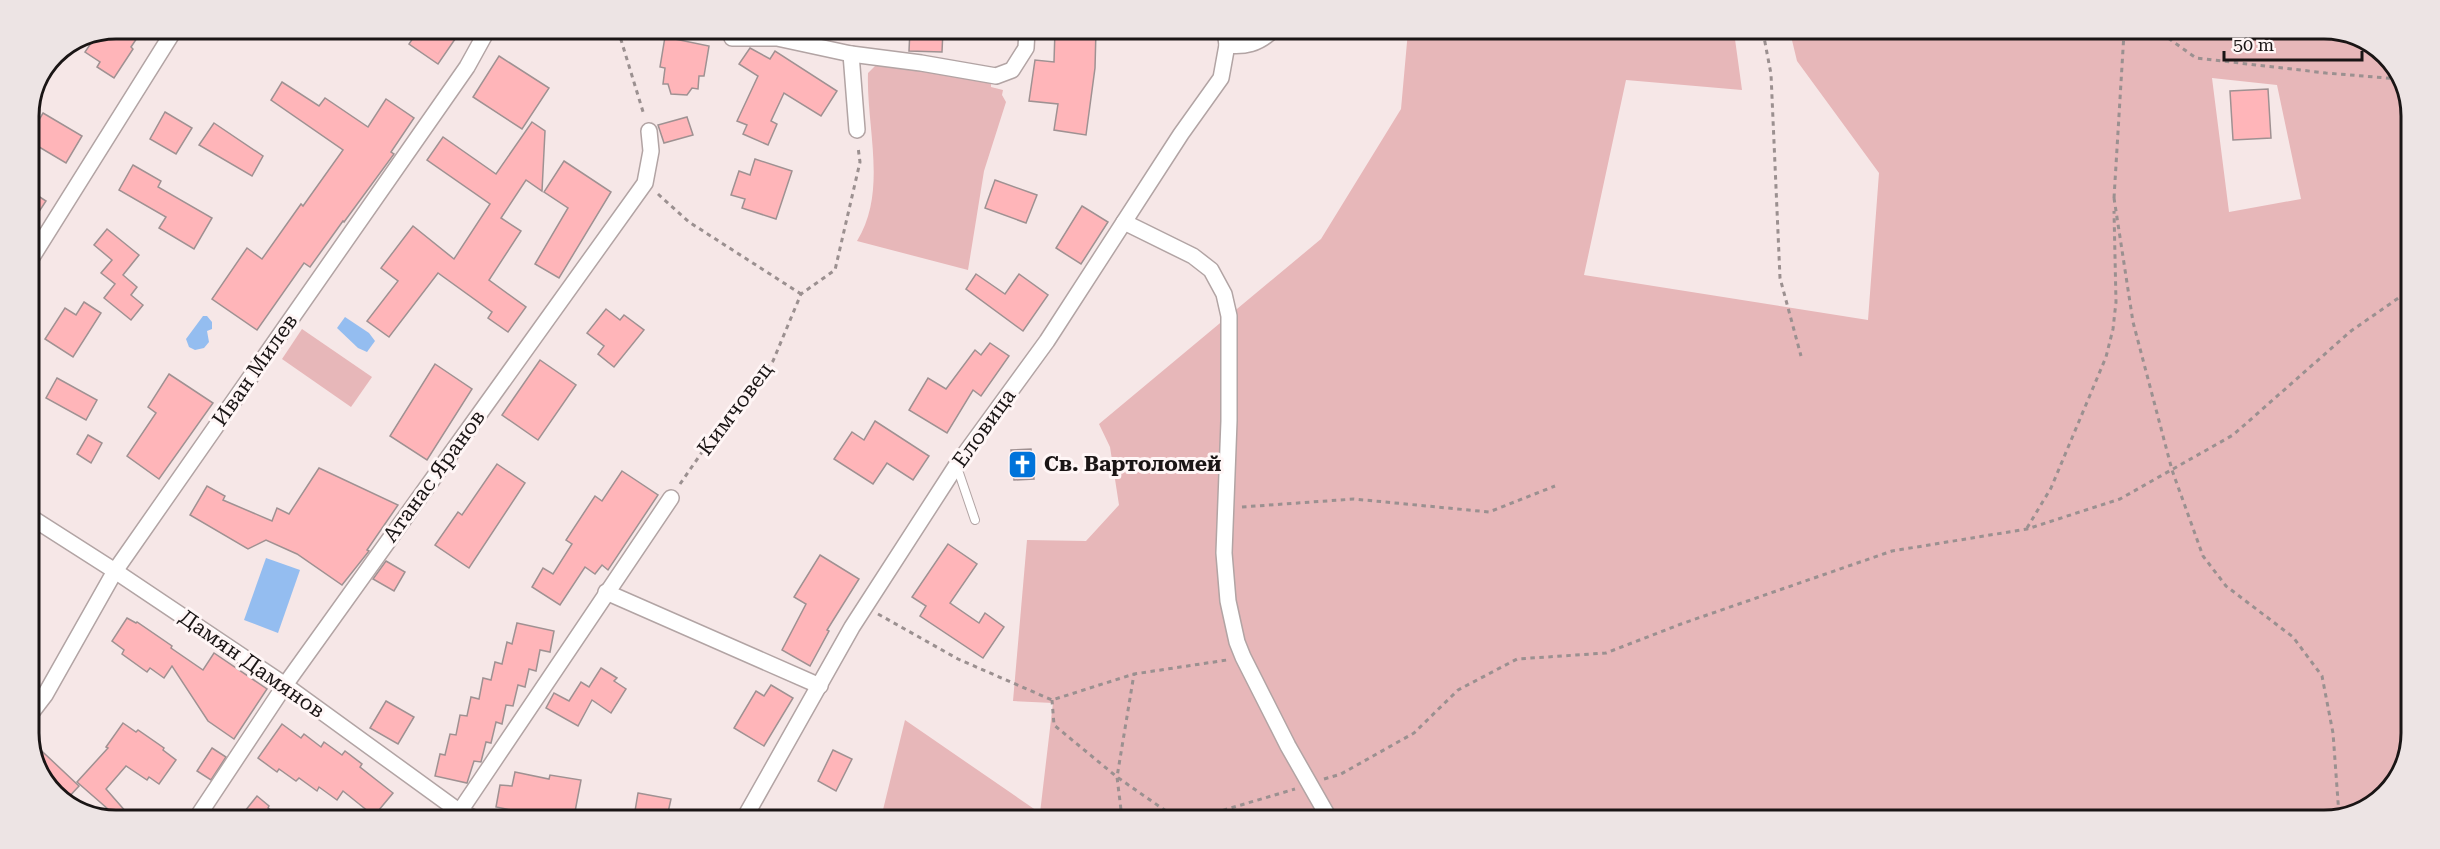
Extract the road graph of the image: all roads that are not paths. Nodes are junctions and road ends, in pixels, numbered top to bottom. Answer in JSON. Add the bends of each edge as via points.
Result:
{"nodes":[{"id":1,"x":169,"y":39,"type":"edge"},
{"id":2,"x":482,"y":39,"type":"edge"},
{"id":3,"x":782,"y":39,"type":"edge"},
{"id":4,"x":1026,"y":39,"type":"edge"},
{"id":5,"x":1226,"y":39,"type":"edge"},
{"id":6,"x":1228,"y":39,"type":"edge"},
{"id":7,"x":1261,"y":39,"type":"edge"},
{"id":8,"x":851,"y":54,"type":"junction"},
{"id":9,"x":857,"y":130,"type":"road end"},
{"id":10,"x":649,"y":131,"type":"road end"},
{"id":11,"x":1124,"y":222,"type":"junction"},
{"id":12,"x":39,"y":246,"type":"edge"},
{"id":13,"x":956,"y":466,"type":"junction"},
{"id":14,"x":670,"y":498,"type":"road end"},
{"id":15,"x":975,"y":520,"type":"dead end"},
{"id":16,"x":39,"y":522,"type":"edge"},
{"id":17,"x":115,"y":571,"type":"junction"},
{"id":18,"x":606,"y":592,"type":"junction"},
{"id":19,"x":285,"y":685,"type":"junction"},
{"id":20,"x":820,"y":686,"type":"junction"},
{"id":21,"x":39,"y":703,"type":"edge"},
{"id":22,"x":202,"y":810,"type":"edge"},
{"id":23,"x":456,"y":810,"type":"edge"},
{"id":24,"x":466,"y":810,"type":"edge"},
{"id":25,"x":749,"y":810,"type":"edge"},
{"id":26,"x":1324,"y":810,"type":"edge"}],
"edges":[{"from":1,"to":12,"type":"street"},
{"from":2,"to":17,"type":"street","name":"Иван Милев","via":[[467,67]]},
{"from":3,"to":8,"type":"street"},
{"from":4,"to":8,"type":"street","via":[[1026,48],[1012,70],[996,76]]},
{"from":5,"to":11,"type":"street","name":"Еловица","via":[[1221,78]]},
{"from":6,"to":7,"type":"street","via":[[1241,46]]},
{"from":8,"to":9,"type":"street"},
{"from":10,"to":19,"type":"street","name":"Атанас Яранов","via":[[651,151],[645,183]]},
{"from":11,"to":13,"type":"street","name":"Еловица","via":[[1047,340]]},
{"from":11,"to":26,"type":"street","via":[[1193,256],[1211,270],[1224,294],[1229,316],[1224,553],[1228,601],[1243,657]]},
{"from":13,"to":15,"type":"lane"},
{"from":13,"to":20,"type":"street","name":"Еловица","via":[[852,627]]},
{"from":14,"to":18,"type":"street"},
{"from":16,"to":17,"type":"street","name":"Дамян Дамянов"},
{"from":17,"to":19,"type":"street","name":"Дамян Дамянов"},
{"from":17,"to":21,"type":"street","name":"Иван Милев"},
{"from":18,"to":20,"type":"street"},
{"from":18,"to":24,"type":"street"},
{"from":19,"to":22,"type":"street","name":"Атанас Яранов"},
{"from":19,"to":23,"type":"street","name":"Дамян Дамянов"},
{"from":20,"to":25,"type":"street","name":"Еловица"}]}
